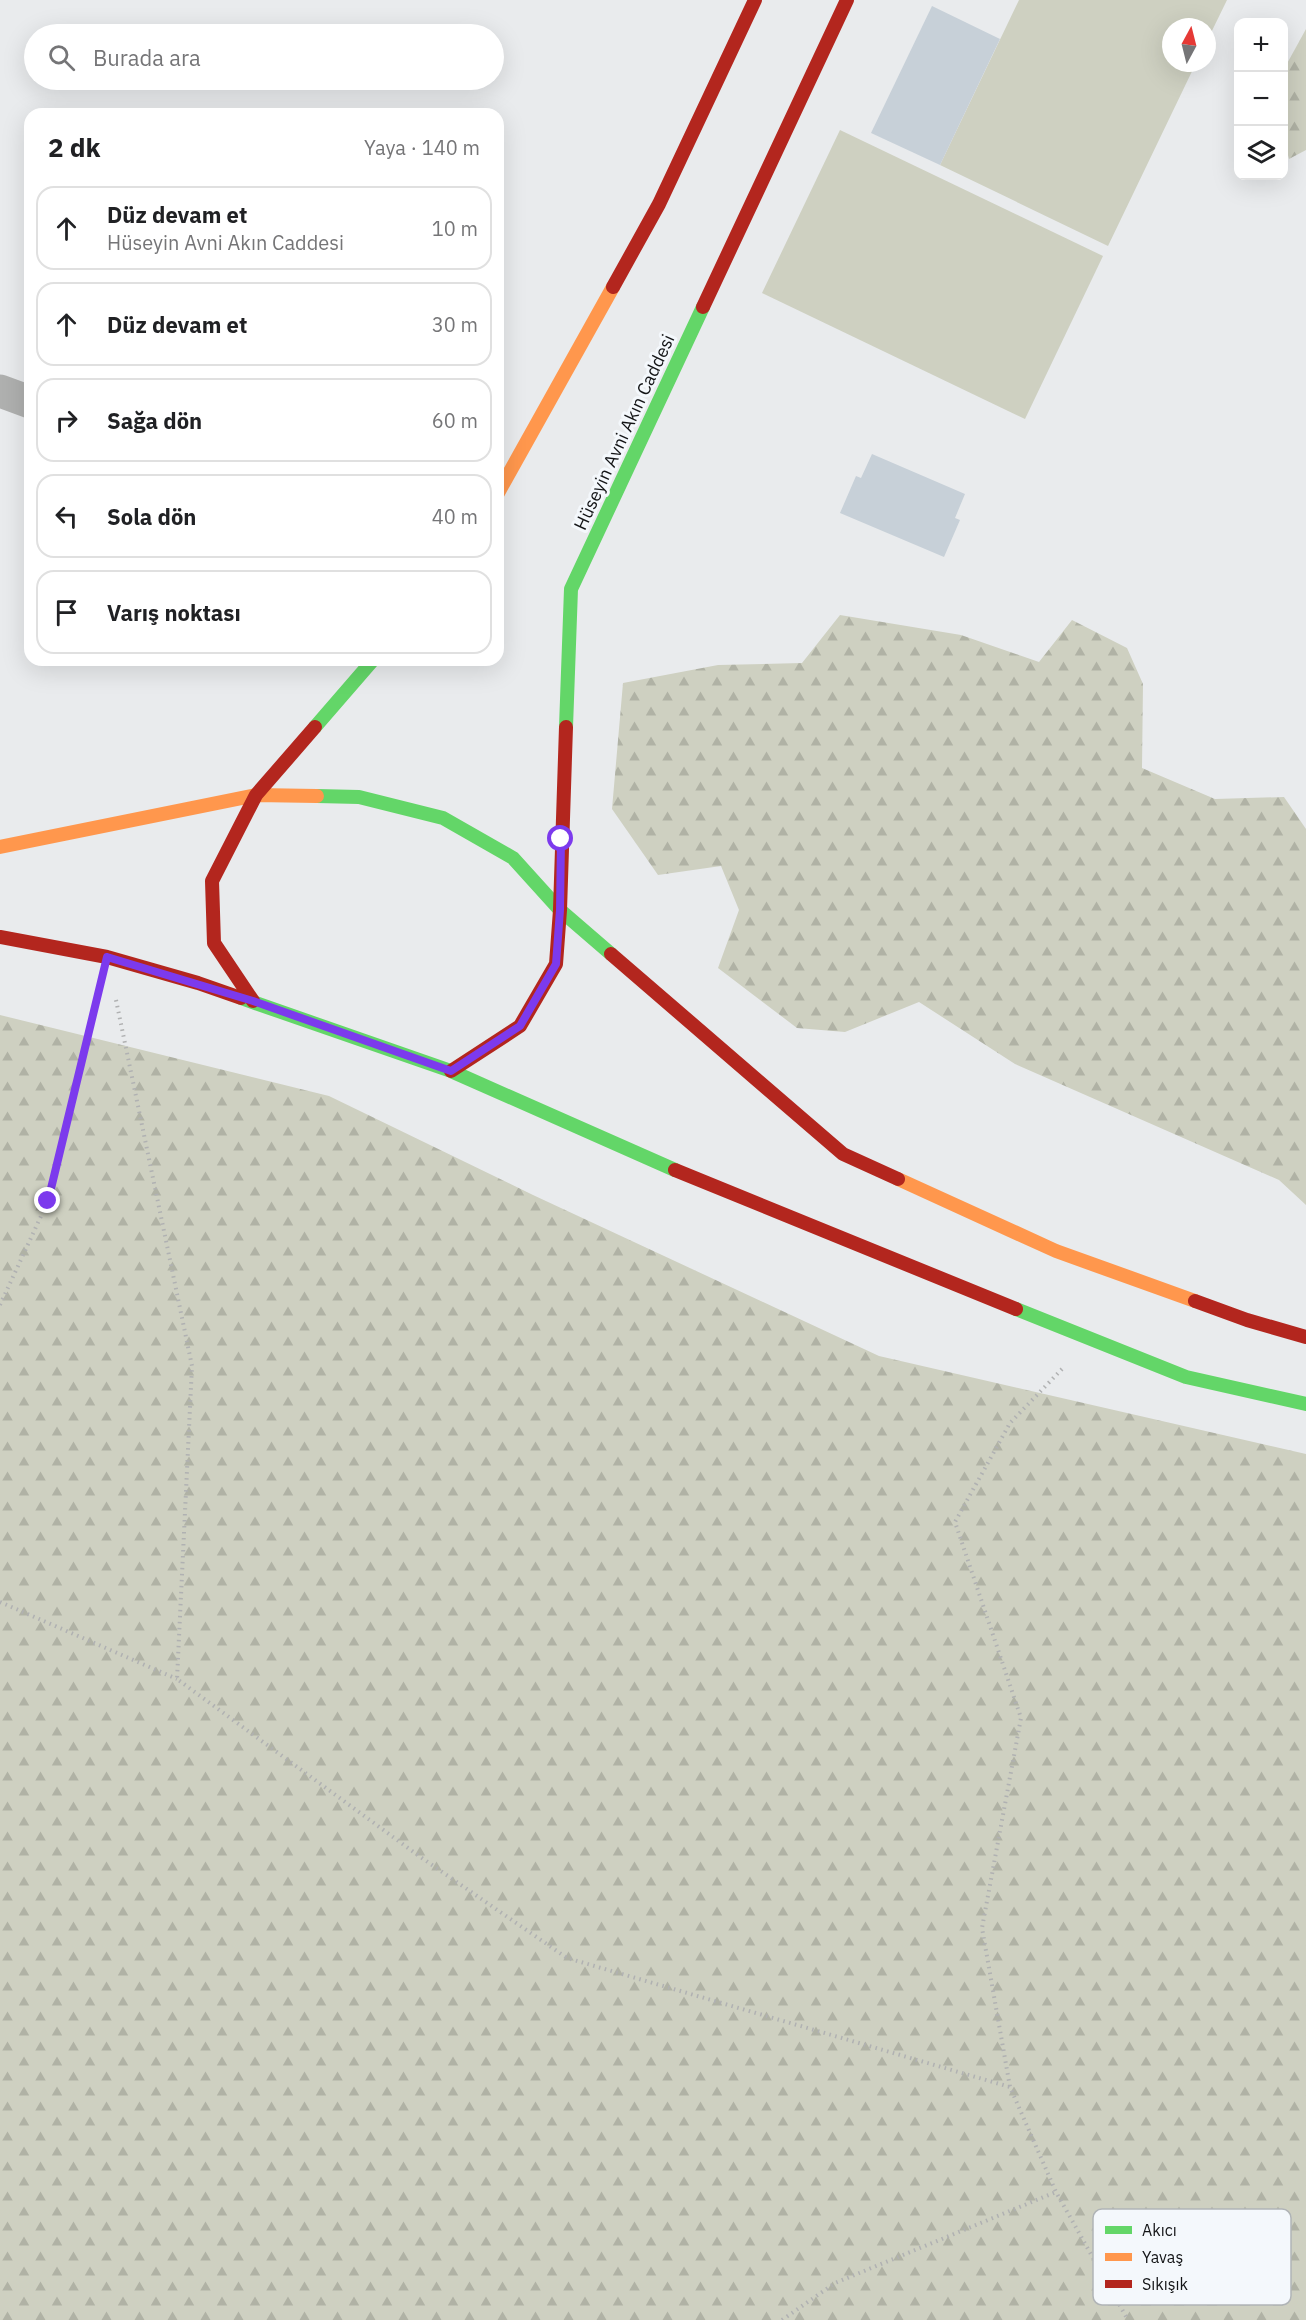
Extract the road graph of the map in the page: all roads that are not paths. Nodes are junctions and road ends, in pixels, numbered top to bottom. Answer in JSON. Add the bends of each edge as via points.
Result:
{"nodes":[{"id":1,"x":754,"y":0,"type":"edge"},
{"id":2,"x":847,"y":0,"type":"edge"},
{"id":3,"x":0,"y":391,"type":"edge"},
{"id":4,"x":24,"y":400,"type":"edge"},
{"id":5,"x":504,"y":482,"type":"edge"},
{"id":6,"x":368,"y":666,"type":"edge"},
{"id":7,"x":256,"y":795,"type":"junction"},
{"id":8,"x":0,"y":847,"type":"edge"},
{"id":9,"x":560,"y":910,"type":"junction"},
{"id":10,"x":0,"y":937,"type":"edge"},
{"id":11,"x":253,"y":1001,"type":"junction"},
{"id":12,"x":451,"y":1071,"type":"junction"},
{"id":13,"x":1306,"y":1337,"type":"edge"},
{"id":14,"x":1306,"y":1404,"type":"edge"}],
"edges":[{"from":1,"to":5,"type":"main road","via":[[659,204]]},
{"from":2,"to":9,"type":"main road","name":"Hüseyin Avni Akın Caddesi","via":[[571,589]]},
{"from":3,"to":4,"type":"street"},
{"from":6,"to":7,"type":"main road"},
{"from":7,"to":8,"type":"main road"},
{"from":7,"to":9,"type":"main road","via":[[359,797],[443,818],[513,858]]},
{"from":7,"to":11,"type":"main road","via":[[212,881],[214,943]]},
{"from":9,"to":12,"type":"main road","name":"Hüseyin Avni Akın Caddesi","via":[[556,964],[520,1026]]},
{"from":9,"to":13,"type":"main road","via":[[843,1154],[1056,1251],[1247,1320]]},
{"from":10,"to":11,"type":"main road","via":[[107,957]]},
{"from":11,"to":12,"type":"main road"},
{"from":12,"to":14,"type":"main road","via":[[705,1183],[1091,1340],[1186,1377]]}]}
